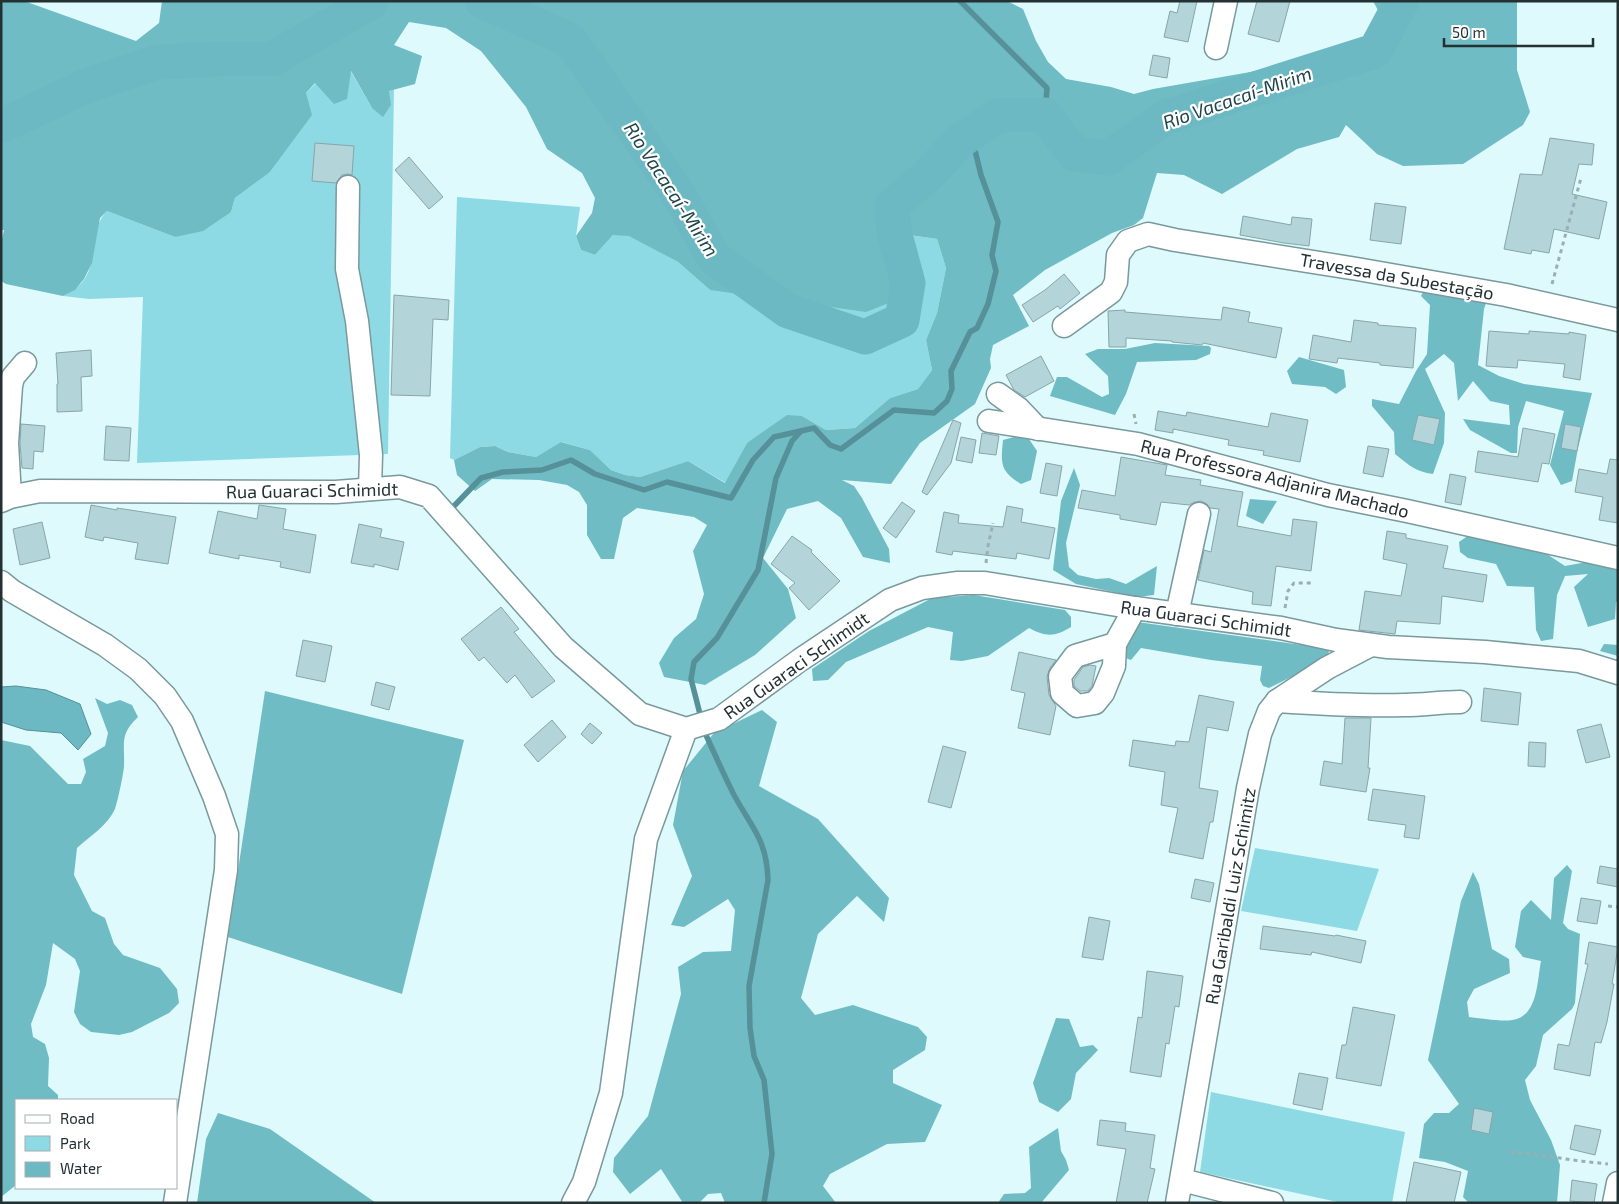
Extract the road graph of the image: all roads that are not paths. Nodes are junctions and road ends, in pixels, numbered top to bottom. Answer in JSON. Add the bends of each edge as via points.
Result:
{"nodes":[{"id":1,"x":1226,"y":1,"type":"edge"},
{"id":2,"x":1216,"y":48,"type":"dead end"},
{"id":3,"x":348,"y":188,"type":"dead end"},
{"id":4,"x":1618,"y":320,"type":"edge"},
{"id":5,"x":1064,"y":326,"type":"dead end"},
{"id":6,"x":25,"y":363,"type":"dead end"},
{"id":7,"x":998,"y":394,"type":"dead end"},
{"id":8,"x":989,"y":421,"type":"dead end"},
{"id":9,"x":1038,"y":429,"type":"junction"},
{"id":10,"x":370,"y":489,"type":"junction"},
{"id":11,"x":6,"y":499,"type":"edge"},
{"id":12,"x":1199,"y":514,"type":"dead end"},
{"id":13,"x":1618,"y":558,"type":"edge"},
{"id":14,"x":1,"y":582,"type":"edge"},
{"id":15,"x":1135,"y":608,"type":"junction"},
{"id":16,"x":1177,"y":614,"type":"junction"},
{"id":17,"x":1115,"y":644,"type":"dead end"},
{"id":18,"x":1371,"y":644,"type":"junction"},
{"id":19,"x":1618,"y":673,"type":"edge"},
{"id":20,"x":1277,"y":701,"type":"junction"},
{"id":21,"x":1460,"y":702,"type":"dead end"},
{"id":22,"x":686,"y":729,"type":"junction"},
{"id":23,"x":1614,"y":1173,"type":"edge"},
{"id":24,"x":1182,"y":1180,"type":"junction"},
{"id":25,"x":584,"y":1182,"type":"junction"},
{"id":26,"x":178,"y":1183,"type":"edge"},
{"id":27,"x":177,"y":1189,"type":"edge"},
{"id":28,"x":175,"y":1203,"type":"edge"},
{"id":29,"x":573,"y":1203,"type":"edge"},
{"id":30,"x":593,"y":1203,"type":"edge"},
{"id":31,"x":1177,"y":1203,"type":"edge"},
{"id":32,"x":1272,"y":1203,"type":"edge"},
{"id":33,"x":1614,"y":1203,"type":"edge"}],
"edges":[{"from":1,"to":2,"type":"street"},
{"from":3,"to":10,"type":"street","via":[[347,269],[359,340],[371,455]]},
{"from":4,"to":5,"type":"street","name":"Travessa da Subestação","via":[[1506,295],[1148,234],[1128,241],[1118,255],[1116,282],[1111,292]]},
{"from":6,"to":11,"type":"street","via":[[13,376],[11,386]]},
{"from":7,"to":9,"type":"street","via":[[1019,409]]},
{"from":8,"to":9,"type":"street","name":"Rua Professora Adjanira Machado"},
{"from":9,"to":13,"type":"street","name":"Rua Professora Adjanira Machado","via":[[1138,444],[1328,496]]},
{"from":10,"to":11,"type":"street","name":"Rua Guaraci Schimidt","via":[[336,492],[40,492]]},
{"from":10,"to":22,"type":"street","name":"Rua Guaraci Schimidt","via":[[400,487],[429,496],[563,647],[640,714]]},
{"from":12,"to":16,"type":"street"},
{"from":14,"to":26,"type":"street","via":[[105,645],[138,669],[166,696],[182,721],[227,834],[226,870]]},
{"from":15,"to":16,"type":"street","name":"Rua Guaraci Schimidt"},
{"from":15,"to":17,"type":"street"},
{"from":15,"to":22,"type":"street","name":"Rua Guaraci Schimidt","via":[[985,583],[922,588],[890,600],[719,719]]},
{"from":16,"to":18,"type":"street","name":"Rua Guaraci Schimidt"},
{"from":18,"to":19,"type":"street","name":"Rua Guaraci Schimidt","via":[[1388,648],[1485,652],[1579,661]]},
{"from":18,"to":20,"type":"street","name":"Rua Garibaldi Luiz Schimitz"},
{"from":20,"to":21,"type":"street","via":[[1354,705]]},
{"from":20,"to":24,"type":"street","name":"Rua Garibaldi Luiz Schimitz","via":[[1269,711],[1260,734],[1248,788]]},
{"from":22,"to":25,"type":"street","via":[[646,838],[611,1094]]},
{"from":23,"to":33,"type":"street"},
{"from":24,"to":31,"type":"street","name":"Rua Garibaldi Luiz Schimitz"},
{"from":24,"to":32,"type":"street"},
{"from":25,"to":29,"type":"street"},
{"from":25,"to":30,"type":"street"},
{"from":27,"to":28,"type":"street"}]}
